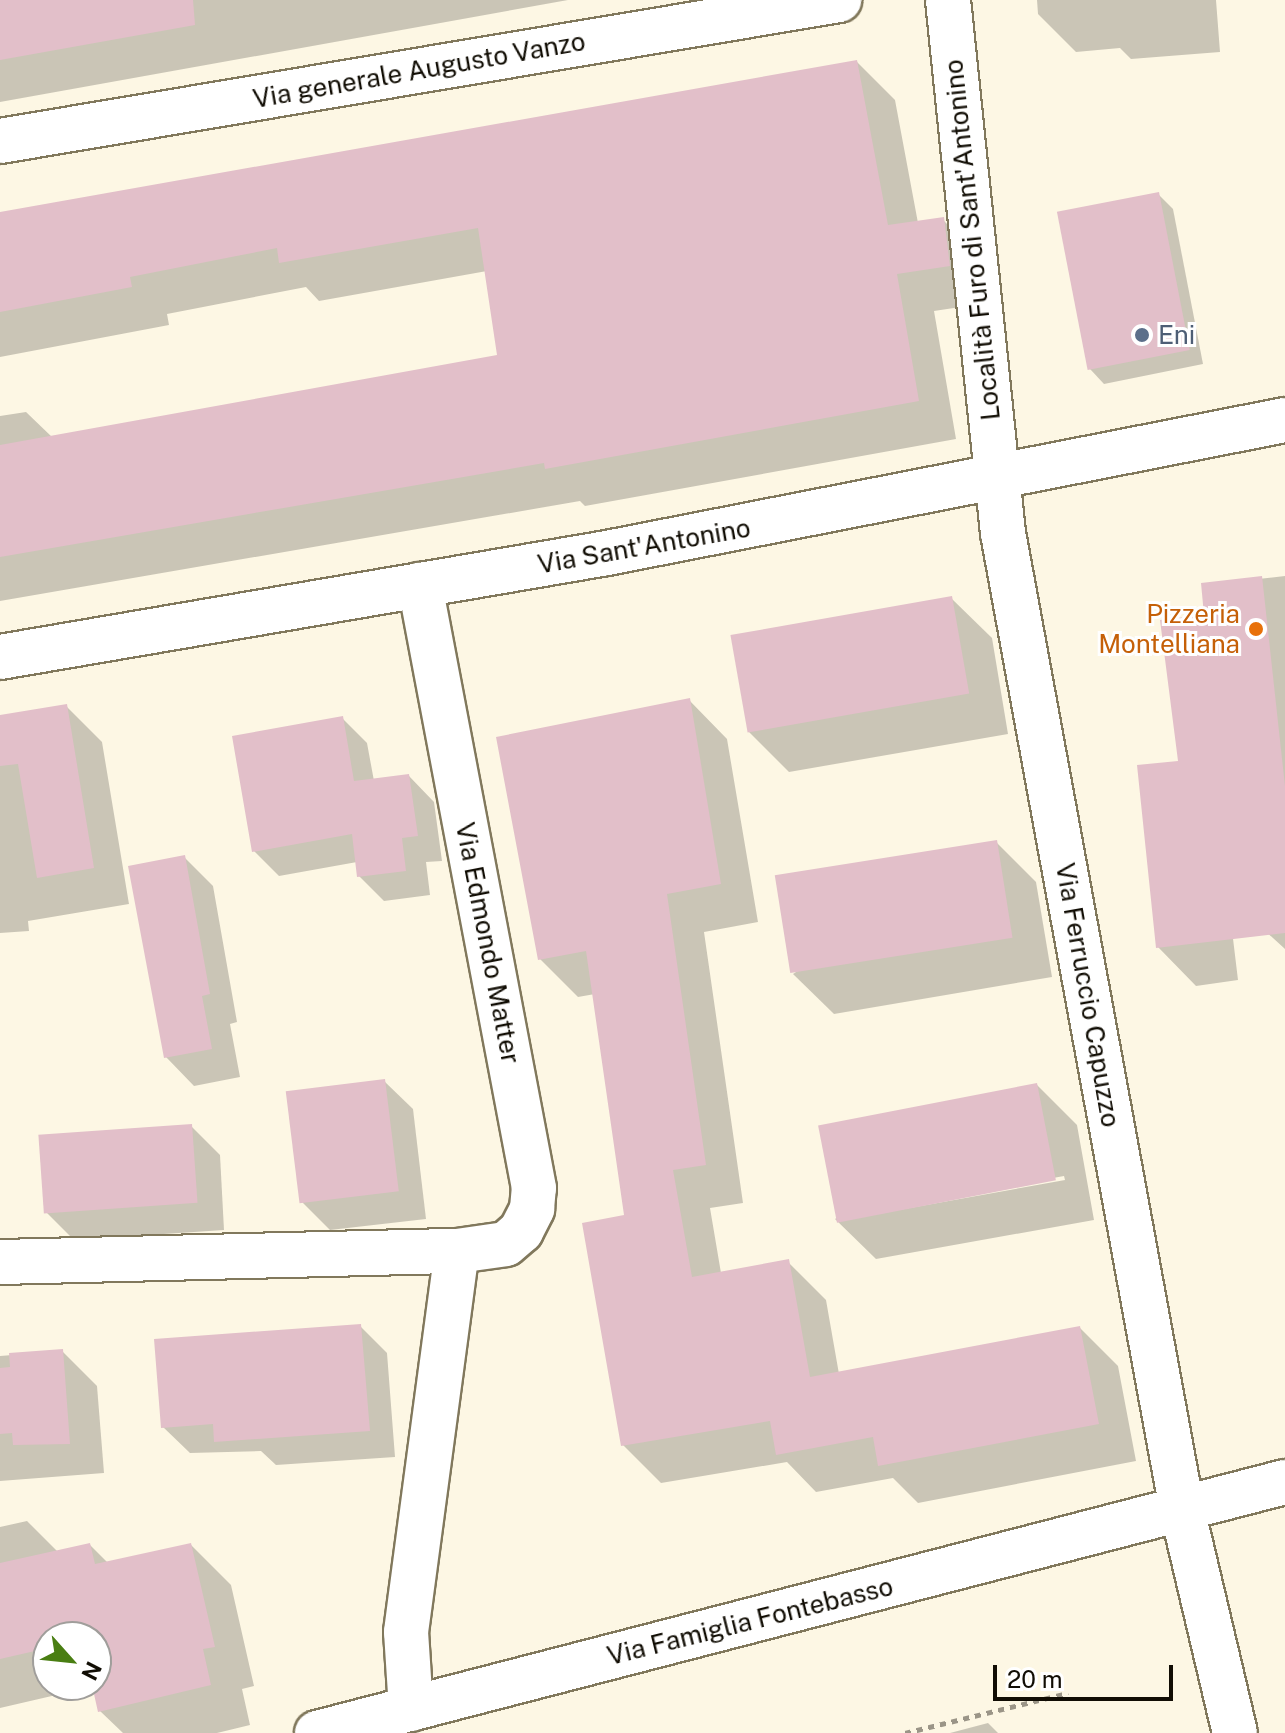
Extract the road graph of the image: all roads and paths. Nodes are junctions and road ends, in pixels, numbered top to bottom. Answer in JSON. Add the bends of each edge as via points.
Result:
{"nodes":[{"id":1,"x":839,"y":0,"type":"edge"},
{"id":2,"x":948,"y":0,"type":"edge"},
{"id":3,"x":0,"y":141,"type":"edge"},
{"id":4,"x":1285,"y":420,"type":"edge"},
{"id":5,"x":997,"y":480,"type":"junction"},
{"id":6,"x":420,"y":585,"type":"junction"},
{"id":7,"x":0,"y":657,"type":"edge"},
{"id":8,"x":457,"y":1251,"type":"junction"},
{"id":9,"x":0,"y":1262,"type":"edge"},
{"id":10,"x":1285,"y":1482,"type":"edge"},
{"id":11,"x":1182,"y":1509,"type":"junction"},
{"id":12,"x":1068,"y":1693,"type":"dead end"},
{"id":13,"x":411,"y":1709,"type":"junction"},
{"id":14,"x":317,"y":1733,"type":"edge"},
{"id":15,"x":905,"y":1733,"type":"edge"},
{"id":16,"x":1235,"y":1733,"type":"edge"}],
"edges":[{"from":1,"to":3,"type":"street","name":"Via generale Augusto Vanzo"},
{"from":2,"to":5,"type":"street","name":"Località Furo di Sant'Antonino"},
{"from":4,"to":5,"type":"street","name":"Via Sant'Antonino"},
{"from":5,"to":6,"type":"street","name":"Via Sant'Antonino"},
{"from":5,"to":11,"type":"street","name":"Via Ferruccio Capuzzo"},
{"from":6,"to":7,"type":"street","name":"Via Sant'Antonino"},
{"from":6,"to":8,"type":"street","name":"Via Edmondo Matter","via":[[534,1188],[532,1209],[521,1231],[506,1244]]},
{"from":8,"to":9,"type":"street","name":"Via Edmondo Matter"},
{"from":8,"to":13,"type":"street","via":[[406,1632]]},
{"from":10,"to":11,"type":"street"},
{"from":11,"to":13,"type":"street","name":"Via Famiglia Fontebasso"},
{"from":11,"to":16,"type":"street","name":"Via Ferruccio Capuzzo"},
{"from":12,"to":15,"type":"path"},
{"from":13,"to":14,"type":"street","name":"Via Famiglia Fontebasso"}]}
